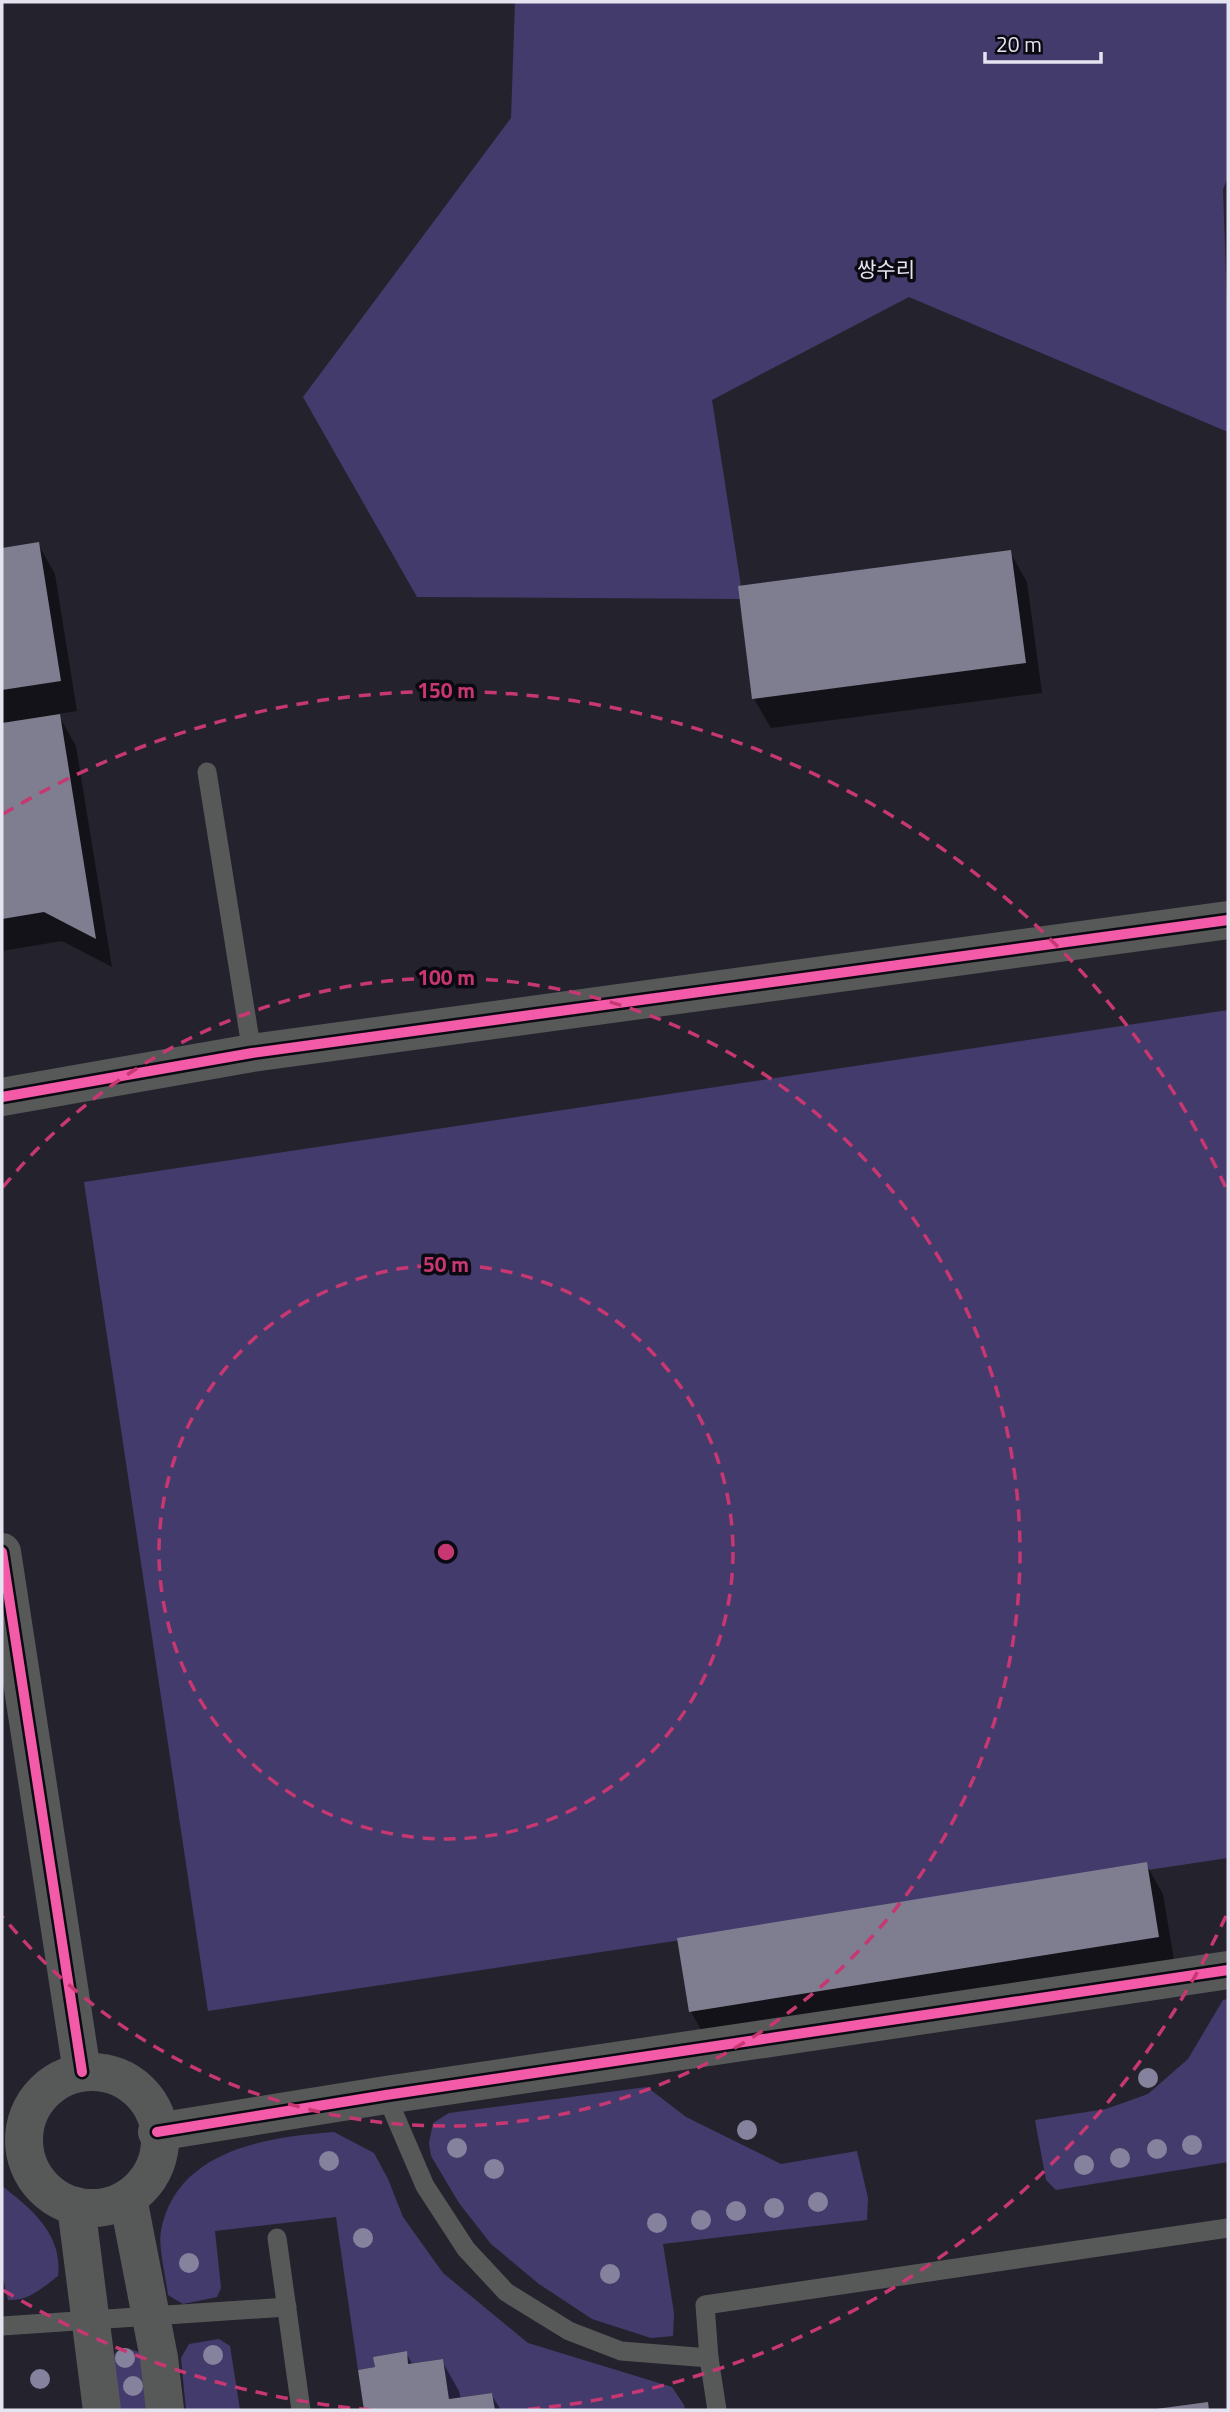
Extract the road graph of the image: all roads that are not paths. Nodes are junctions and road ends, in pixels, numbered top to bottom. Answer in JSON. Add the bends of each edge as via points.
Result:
{"nodes":[{"id":1,"x":207,"y":772,"type":"dead end"},
{"id":2,"x":1228,"y":920,"type":"edge"},
{"id":3,"x":252,"y":1053,"type":"junction"},
{"id":4,"x":2,"y":1097,"type":"edge"},
{"id":5,"x":2,"y":1552,"type":"edge"},
{"id":6,"x":1228,"y":1970,"type":"edge"},
{"id":7,"x":82,"y":2073,"type":"junction"},
{"id":8,"x":387,"y":2095,"type":"junction"},
{"id":9,"x":157,"y":2132,"type":"junction"},
{"id":10,"x":14,"y":2139,"type":"edge"},
{"id":11,"x":128,"y":2198,"type":"junction"},
{"id":12,"x":76,"y":2206,"type":"junction"},
{"id":13,"x":1228,"y":2228,"type":"edge"},
{"id":14,"x":277,"y":2238,"type":"dead end"},
{"id":15,"x":287,"y":2307,"type":"junction"},
{"id":16,"x":151,"y":2318,"type":"junction"},
{"id":17,"x":91,"y":2321,"type":"junction"},
{"id":18,"x":2,"y":2326,"type":"edge"},
{"id":19,"x":709,"y":2358,"type":"junction"},
{"id":20,"x":102,"y":2410,"type":"edge"},
{"id":21,"x":165,"y":2410,"type":"edge"},
{"id":22,"x":301,"y":2410,"type":"edge"},
{"id":23,"x":717,"y":2410,"type":"edge"}],
"edges":[{"from":1,"to":3,"type":"lane"},
{"from":2,"to":3,"type":"street"},
{"from":3,"to":4,"type":"street"},
{"from":5,"to":7,"type":"street"},
{"from":6,"to":8,"type":"street"},
{"from":7,"to":9,"type":"street","via":[[120,2077],[140,2090],[155,2109]]},
{"from":7,"to":10,"type":"street","via":[[54,2083],[38,2097]]},
{"from":8,"to":9,"type":"street"},
{"from":8,"to":19,"type":"lane","via":[[425,2186],[466,2249],[506,2292],[569,2332],[621,2351]]},
{"from":9,"to":11,"type":"street","via":[[160,2155],[155,2167]]},
{"from":10,"to":12,"type":"street","via":[[34,2177],[49,2193]]},
{"from":11,"to":12,"type":"street","via":[[106,2207]]},
{"from":11,"to":16,"type":"street"},
{"from":12,"to":17,"type":"street"},
{"from":13,"to":19,"type":"lane","via":[[705,2305]]},
{"from":14,"to":15,"type":"lane"},
{"from":15,"to":16,"type":"lane"},
{"from":15,"to":22,"type":"lane"},
{"from":16,"to":17,"type":"lane"},
{"from":16,"to":21,"type":"street"},
{"from":17,"to":18,"type":"lane"},
{"from":17,"to":20,"type":"street"},
{"from":19,"to":23,"type":"lane"}]}
